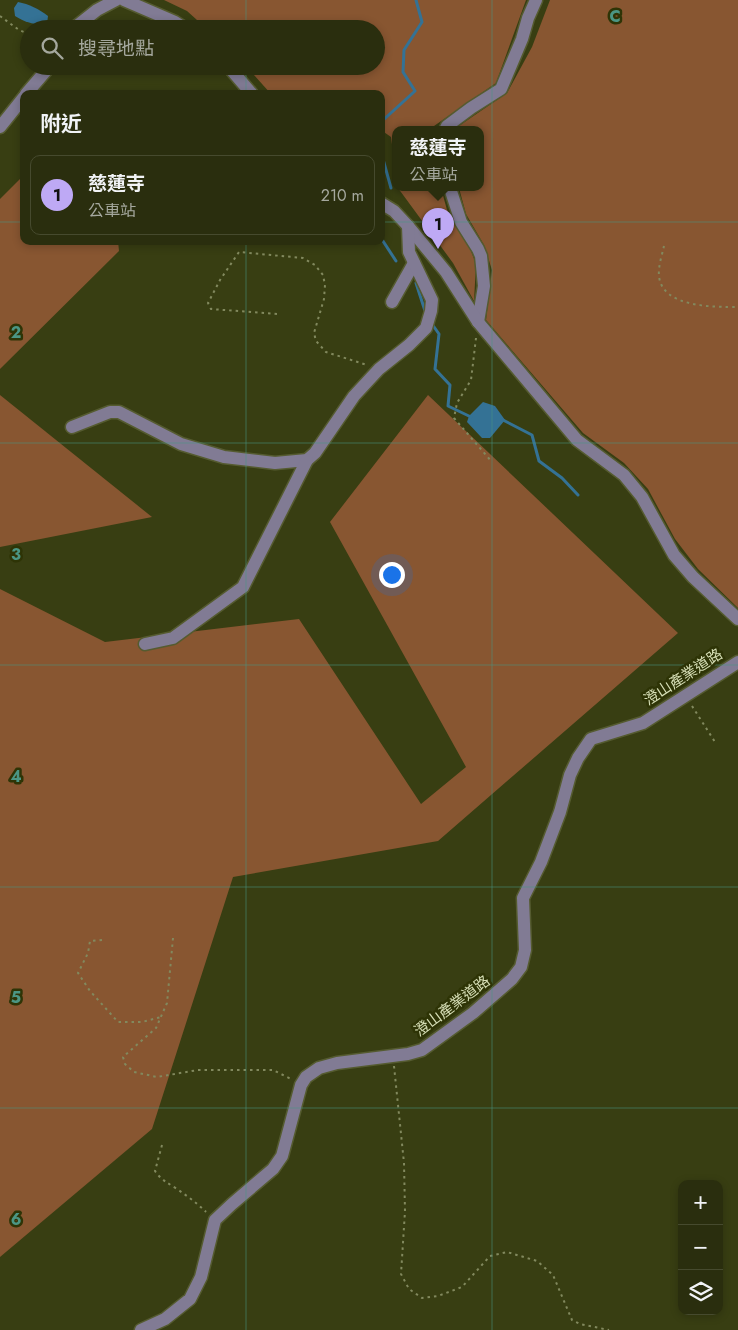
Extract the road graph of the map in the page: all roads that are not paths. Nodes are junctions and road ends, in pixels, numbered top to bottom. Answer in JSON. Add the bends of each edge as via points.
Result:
{"nodes":[{"id":1,"x":116,"y":0,"type":"edge"},
{"id":2,"x":124,"y":0,"type":"edge"},
{"id":3,"x":536,"y":0,"type":"edge"},
{"id":4,"x":84,"y":20,"type":"edge"},
{"id":5,"x":170,"y":20,"type":"edge"},
{"id":6,"x":42,"y":75,"type":"edge"},
{"id":7,"x":236,"y":75,"type":"edge"},
{"id":8,"x":29,"y":90,"type":"edge"},
{"id":9,"x":249,"y":90,"type":"edge"},
{"id":10,"x":20,"y":102,"type":"edge"},
{"id":11,"x":0,"y":126,"type":"edge"},
{"id":12,"x":447,"y":126,"type":"edge"},
{"id":13,"x":451,"y":191,"type":"edge"},
{"id":14,"x":385,"y":205,"type":"edge"},
{"id":15,"x":408,"y":226,"type":"junction"},
{"id":16,"x":414,"y":263,"type":"junction"},
{"id":17,"x":392,"y":302,"type":"dead end"},
{"id":18,"x":478,"y":322,"type":"junction"},
{"id":19,"x":72,"y":427,"type":"dead end"},
{"id":20,"x":307,"y":460,"type":"junction"},
{"id":21,"x":738,"y":619,"type":"edge"},
{"id":22,"x":145,"y":644,"type":"dead end"},
{"id":23,"x":738,"y":662,"type":"edge"},
{"id":24,"x":141,"y":1330,"type":"edge"}],
"edges":[{"from":1,"to":4,"type":"street"},
{"from":2,"to":5,"type":"street"},
{"from":3,"to":12,"type":"street","via":[[501,89]]},
{"from":6,"to":8,"type":"street"},
{"from":7,"to":9,"type":"street"},
{"from":10,"to":11,"type":"street"},
{"from":13,"to":18,"type":"street","via":[[461,222],[481,256],[484,286]]},
{"from":14,"to":15,"type":"street"},
{"from":15,"to":16,"type":"street","via":[[409,252]]},
{"from":15,"to":18,"type":"street","via":[[446,272]]},
{"from":16,"to":17,"type":"street"},
{"from":16,"to":20,"type":"street","via":[[432,300],[426,328],[354,396]]},
{"from":18,"to":21,"type":"street","via":[[577,440],[624,475],[642,497],[674,555]]},
{"from":19,"to":20,"type":"street","via":[[118,412],[181,444],[224,457],[275,464]]},
{"from":20,"to":22,"type":"street","via":[[243,587],[173,638]]},
{"from":23,"to":24,"type":"street","name":"澄山產業道路","via":[[643,723],[591,740],[570,775],[560,812],[523,898],[525,950],[521,967],[512,979],[422,1050],[337,1063],[318,1068],[306,1077],[282,1156],[273,1169],[215,1220],[201,1277],[190,1299],[165,1319]]}]}
